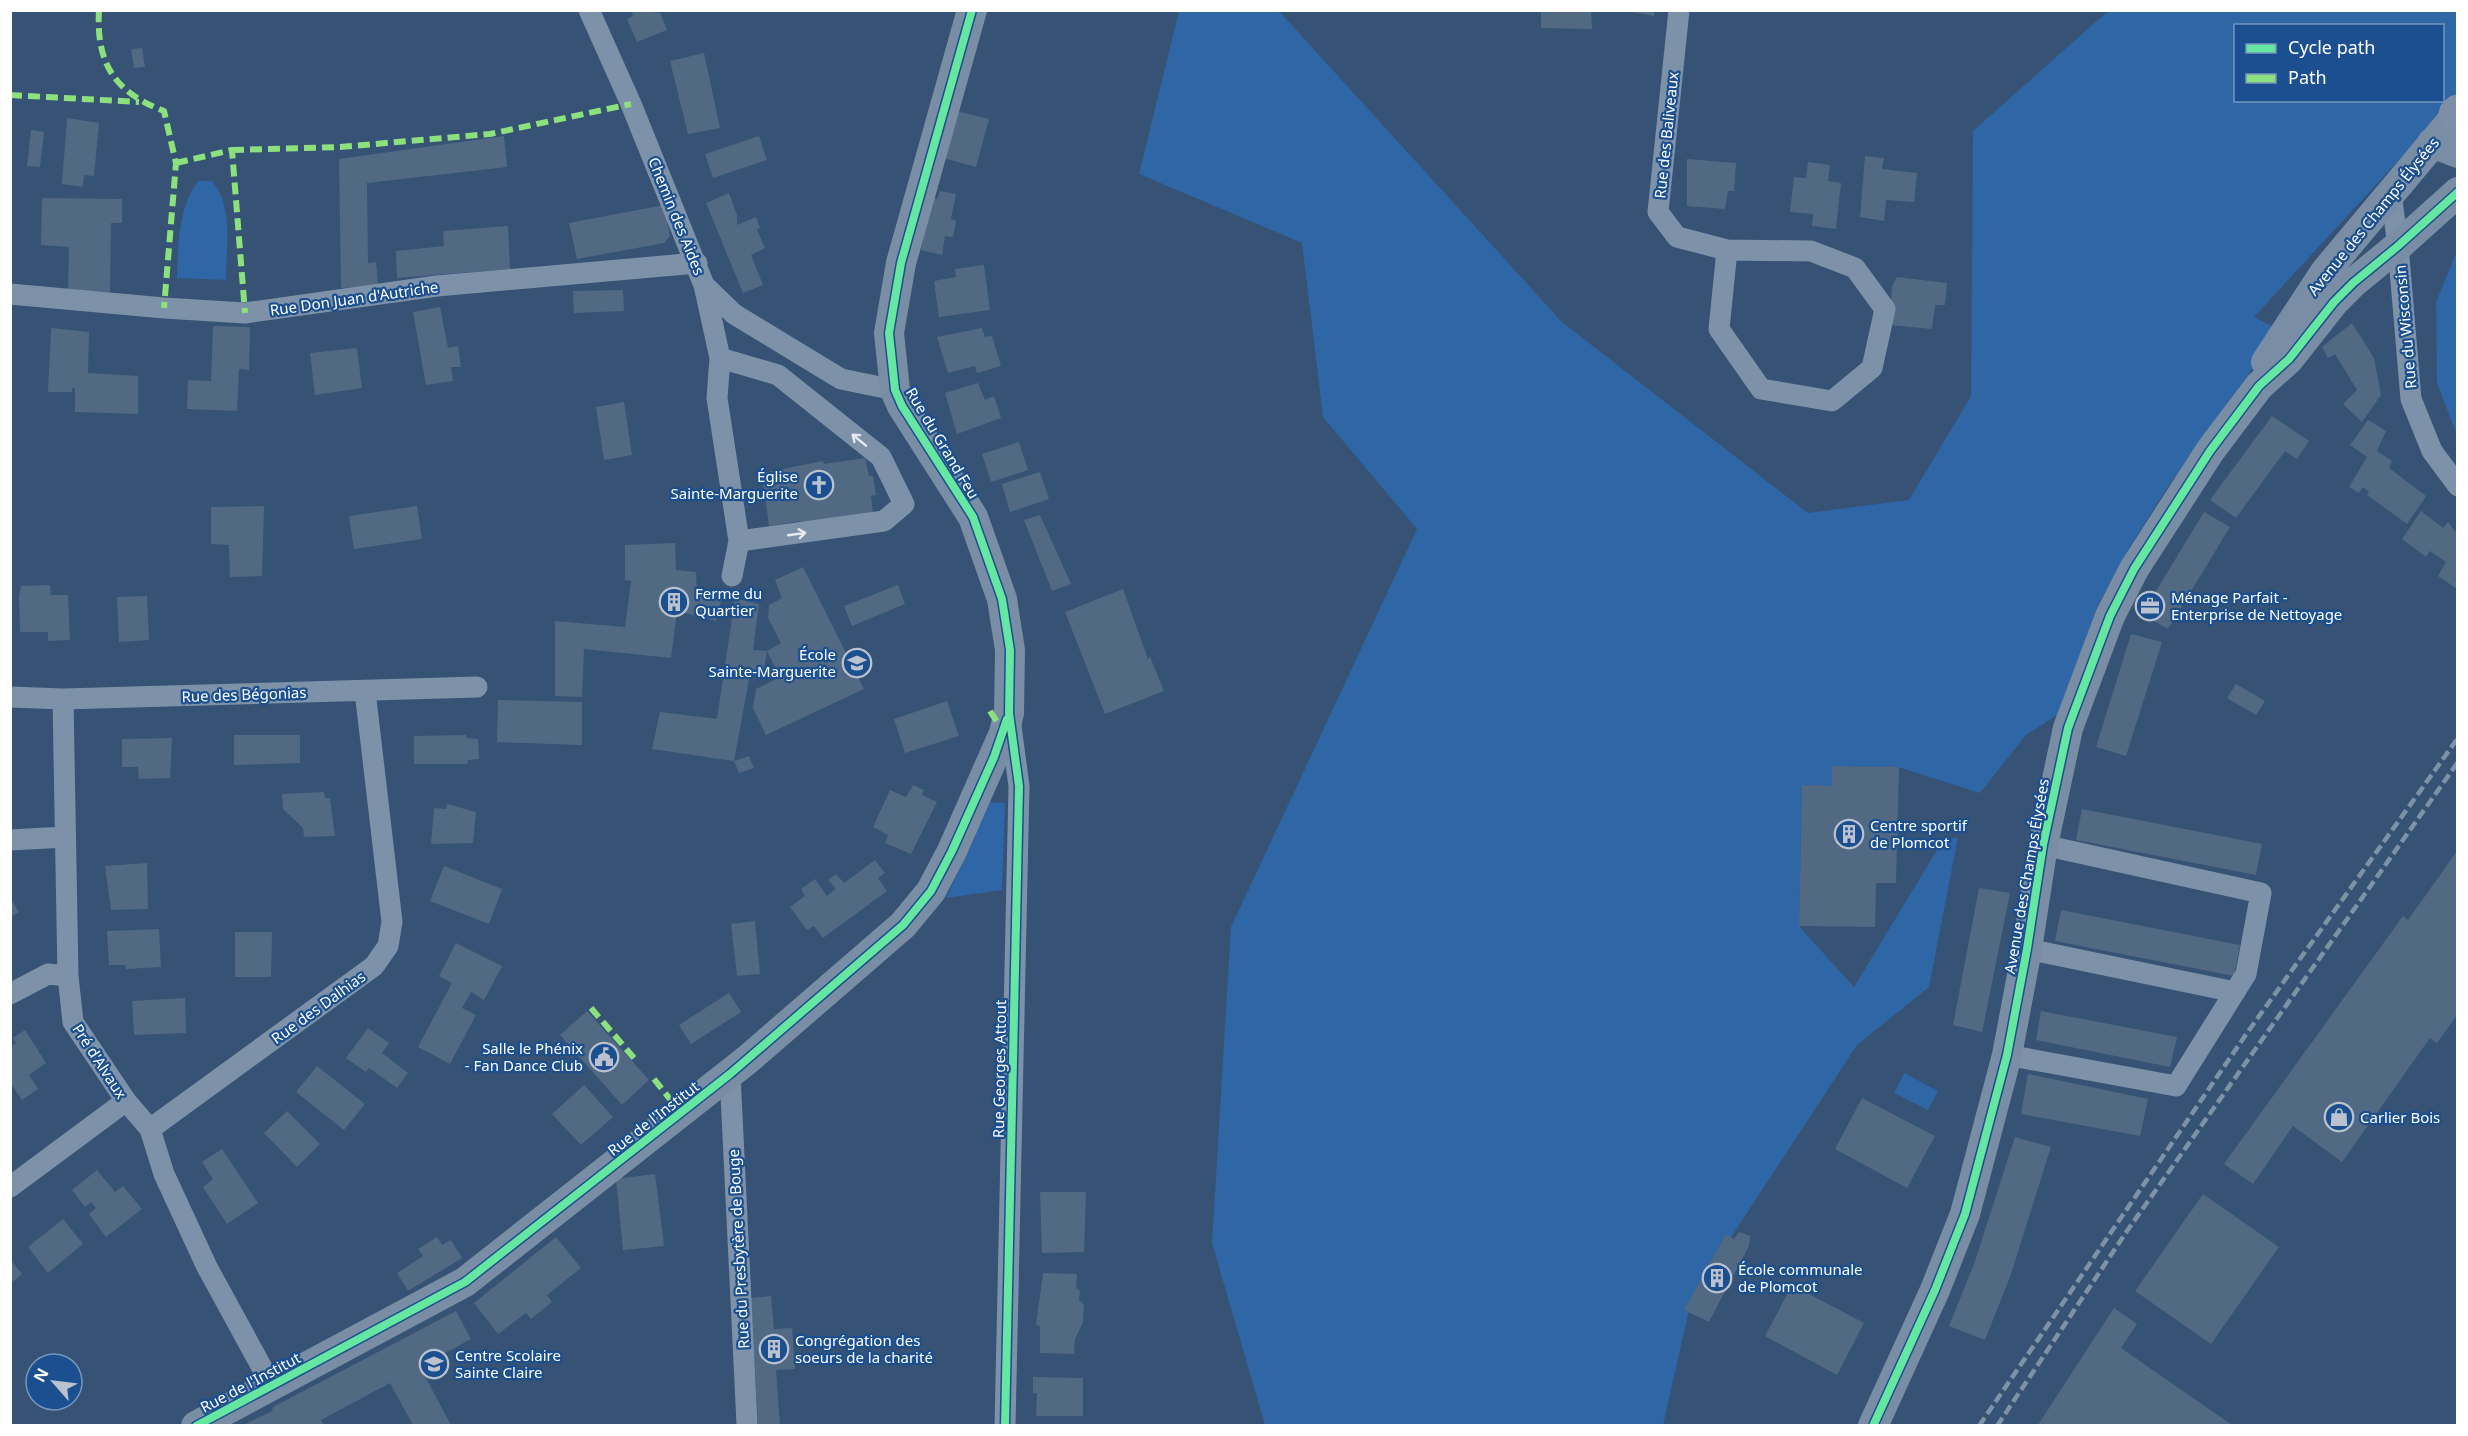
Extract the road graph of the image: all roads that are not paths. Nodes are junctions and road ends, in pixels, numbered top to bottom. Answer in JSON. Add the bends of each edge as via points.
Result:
{"nodes":[{"id":1,"x":589,"y":10,"type":"edge"},
{"id":2,"x":972,"y":10,"type":"edge"},
{"id":3,"x":1679,"y":10,"type":"edge"},
{"id":4,"x":2457,"y":112,"type":"edge"},
{"id":5,"x":2445,"y":148,"type":"edge"},
{"id":6,"x":2457,"y":192,"type":"edge"},
{"id":7,"x":2391,"y":194,"type":"junction"},
{"id":8,"x":2398,"y":246,"type":"junction"},
{"id":9,"x":1727,"y":250,"type":"junction"},
{"id":10,"x":697,"y":263,"type":"junction"},
{"id":11,"x":704,"y":285,"type":"junction"},
{"id":12,"x":10,"y":294,"type":"edge"},
{"id":13,"x":720,"y":358,"type":"junction"},
{"id":14,"x":2259,"y":386,"type":"junction"},
{"id":15,"x":895,"y":390,"type":"junction"},
{"id":16,"x":2457,"y":486,"type":"edge"},
{"id":17,"x":739,"y":541,"type":"junction"},
{"id":18,"x":732,"y":576,"type":"dead end"},
{"id":19,"x":477,"y":687,"type":"dead end"},
{"id":20,"x":364,"y":691,"type":"junction"},
{"id":21,"x":10,"y":698,"type":"edge"},
{"id":22,"x":63,"y":699,"type":"junction"},
{"id":23,"x":1008,"y":713,"type":"junction"},
{"id":24,"x":65,"y":837,"type":"junction"},
{"id":25,"x":10,"y":840,"type":"edge"},
{"id":26,"x":2043,"y":844,"type":"junction"},
{"id":27,"x":2027,"y":949,"type":"junction"},
{"id":28,"x":68,"y":976,"type":"junction"},
{"id":29,"x":2235,"y":992,"type":"junction"},
{"id":30,"x":10,"y":994,"type":"edge"},
{"id":31,"x":2007,"y":1055,"type":"junction"},
{"id":32,"x":730,"y":1074,"type":"junction"},
{"id":33,"x":126,"y":1101,"type":"junction"},
{"id":34,"x":150,"y":1129,"type":"junction"},
{"id":35,"x":10,"y":1187,"type":"edge"},
{"id":36,"x":272,"y":1386,"type":"junction"},
{"id":37,"x":747,"y":1424,"type":"dead end"},
{"id":38,"x":196,"y":1425,"type":"edge"},
{"id":39,"x":1005,"y":1425,"type":"edge"},
{"id":40,"x":1873,"y":1425,"type":"edge"}],
"edges":[{"from":1,"to":10,"type":"street","name":"Chemin des Aides"},
{"from":2,"to":15,"type":"street","name":"Rue du Grand Feu","via":[[901,263],[889,333]]},
{"from":3,"to":9,"type":"street","name":"Rue des Baliveaux","via":[[1658,212],[1677,237]]},
{"from":4,"to":5,"type":"street","name":"Avenue des Champs Élysées"},
{"from":5,"to":7,"type":"street","name":"Avenue des Champs Élysées"},
{"from":6,"to":8,"type":"street","name":"Avenue des Champs Élysées"},
{"from":7,"to":8,"type":"street","name":"Rue du Wisconsin"},
{"from":7,"to":14,"type":"street","name":"Avenue des Champs Élysées","via":[[2325,272],[2297,312],[2268,357]]},
{"from":8,"to":14,"type":"street","name":"Avenue des Champs Élysées","via":[[2334,302],[2289,359]]},
{"from":8,"to":16,"type":"street","name":"Rue du Wisconsin","via":[[2411,399],[2432,451]]},
{"from":9,"to":9,"type":"street","name":"Rue des Baliveaux","via":[[1811,251],[1855,268],[1885,309],[1872,368],[1832,401],[1761,389],[1719,329]]},
{"from":10,"to":11,"type":"street","name":"Chemin des Aides"},
{"from":10,"to":12,"type":"street","name":"Rue Don Juan d'Autriche","via":[[437,286],[245,313]]},
{"from":11,"to":13,"type":"street"},
{"from":11,"to":15,"type":"street","name":"Chemin des Aides","via":[[734,314],[841,379]]},
{"from":13,"to":17,"type":"street","via":[[717,398]]},
{"from":17,"to":13,"type":"street","one_way":true,"via":[[884,522],[904,504],[881,457],[778,375]]},
{"from":14,"to":26,"type":"street","name":"Avenue des Champs Élysées","via":[[2210,451],[2134,569],[2110,616],[2068,728]]},
{"from":15,"to":23,"type":"street","name":"Rue du Grand Feu","via":[[973,517],[1002,599],[1010,650]]},
{"from":17,"to":18,"type":"street"},
{"from":19,"to":20,"type":"street","name":"Rue des Bégonias"},
{"from":20,"to":22,"type":"street","name":"Rue des Bégonias"},
{"from":20,"to":34,"type":"street","name":"Rue des Dalhias","via":[[392,922],[388,946],[374,966]]},
{"from":21,"to":22,"type":"street","name":"Rue des Bégonias"},
{"from":22,"to":24,"type":"street","name":"Pré d'Alvaux"},
{"from":23,"to":32,"type":"street","name":"Rue de l'Institut","via":[[1004,733],[977,796],[931,891],[903,925]]},
{"from":23,"to":39,"type":"street","name":"Rue Georges Attout","via":[[1019,793]]},
{"from":24,"to":25,"type":"street"},
{"from":24,"to":28,"type":"street","name":"Pré d'Alvaux"},
{"from":26,"to":27,"type":"street","name":"Avenue des Champs Élysées"},
{"from":26,"to":29,"type":"street","name":"Avenue des Champs Élysées","via":[[2261,893],[2246,974]]},
{"from":27,"to":29,"type":"street","name":"Avenue des Champs Élysées"},
{"from":27,"to":31,"type":"street","name":"Avenue des Champs Élysées"},
{"from":28,"to":30,"type":"street","via":[[48,974]]},
{"from":28,"to":33,"type":"street","name":"Pré d'Alvaux","via":[[73,1022]]},
{"from":29,"to":31,"type":"street","name":"Avenue des Champs Élysées","via":[[2176,1086]]},
{"from":31,"to":40,"type":"street","name":"Avenue des Champs Élysées","via":[[1965,1214]]},
{"from":32,"to":36,"type":"street","name":"Rue de l'Institut","via":[[465,1282]]},
{"from":32,"to":37,"type":"street","name":"Rue du Presbytère de Bouge"},
{"from":33,"to":34,"type":"street","name":"Pré d'Alvaux"},
{"from":33,"to":35,"type":"street"},
{"from":34,"to":36,"type":"street","name":"Pré d'Alvaux","via":[[164,1173],[207,1267]]},
{"from":36,"to":38,"type":"street","name":"Rue de l'Institut"}]}
